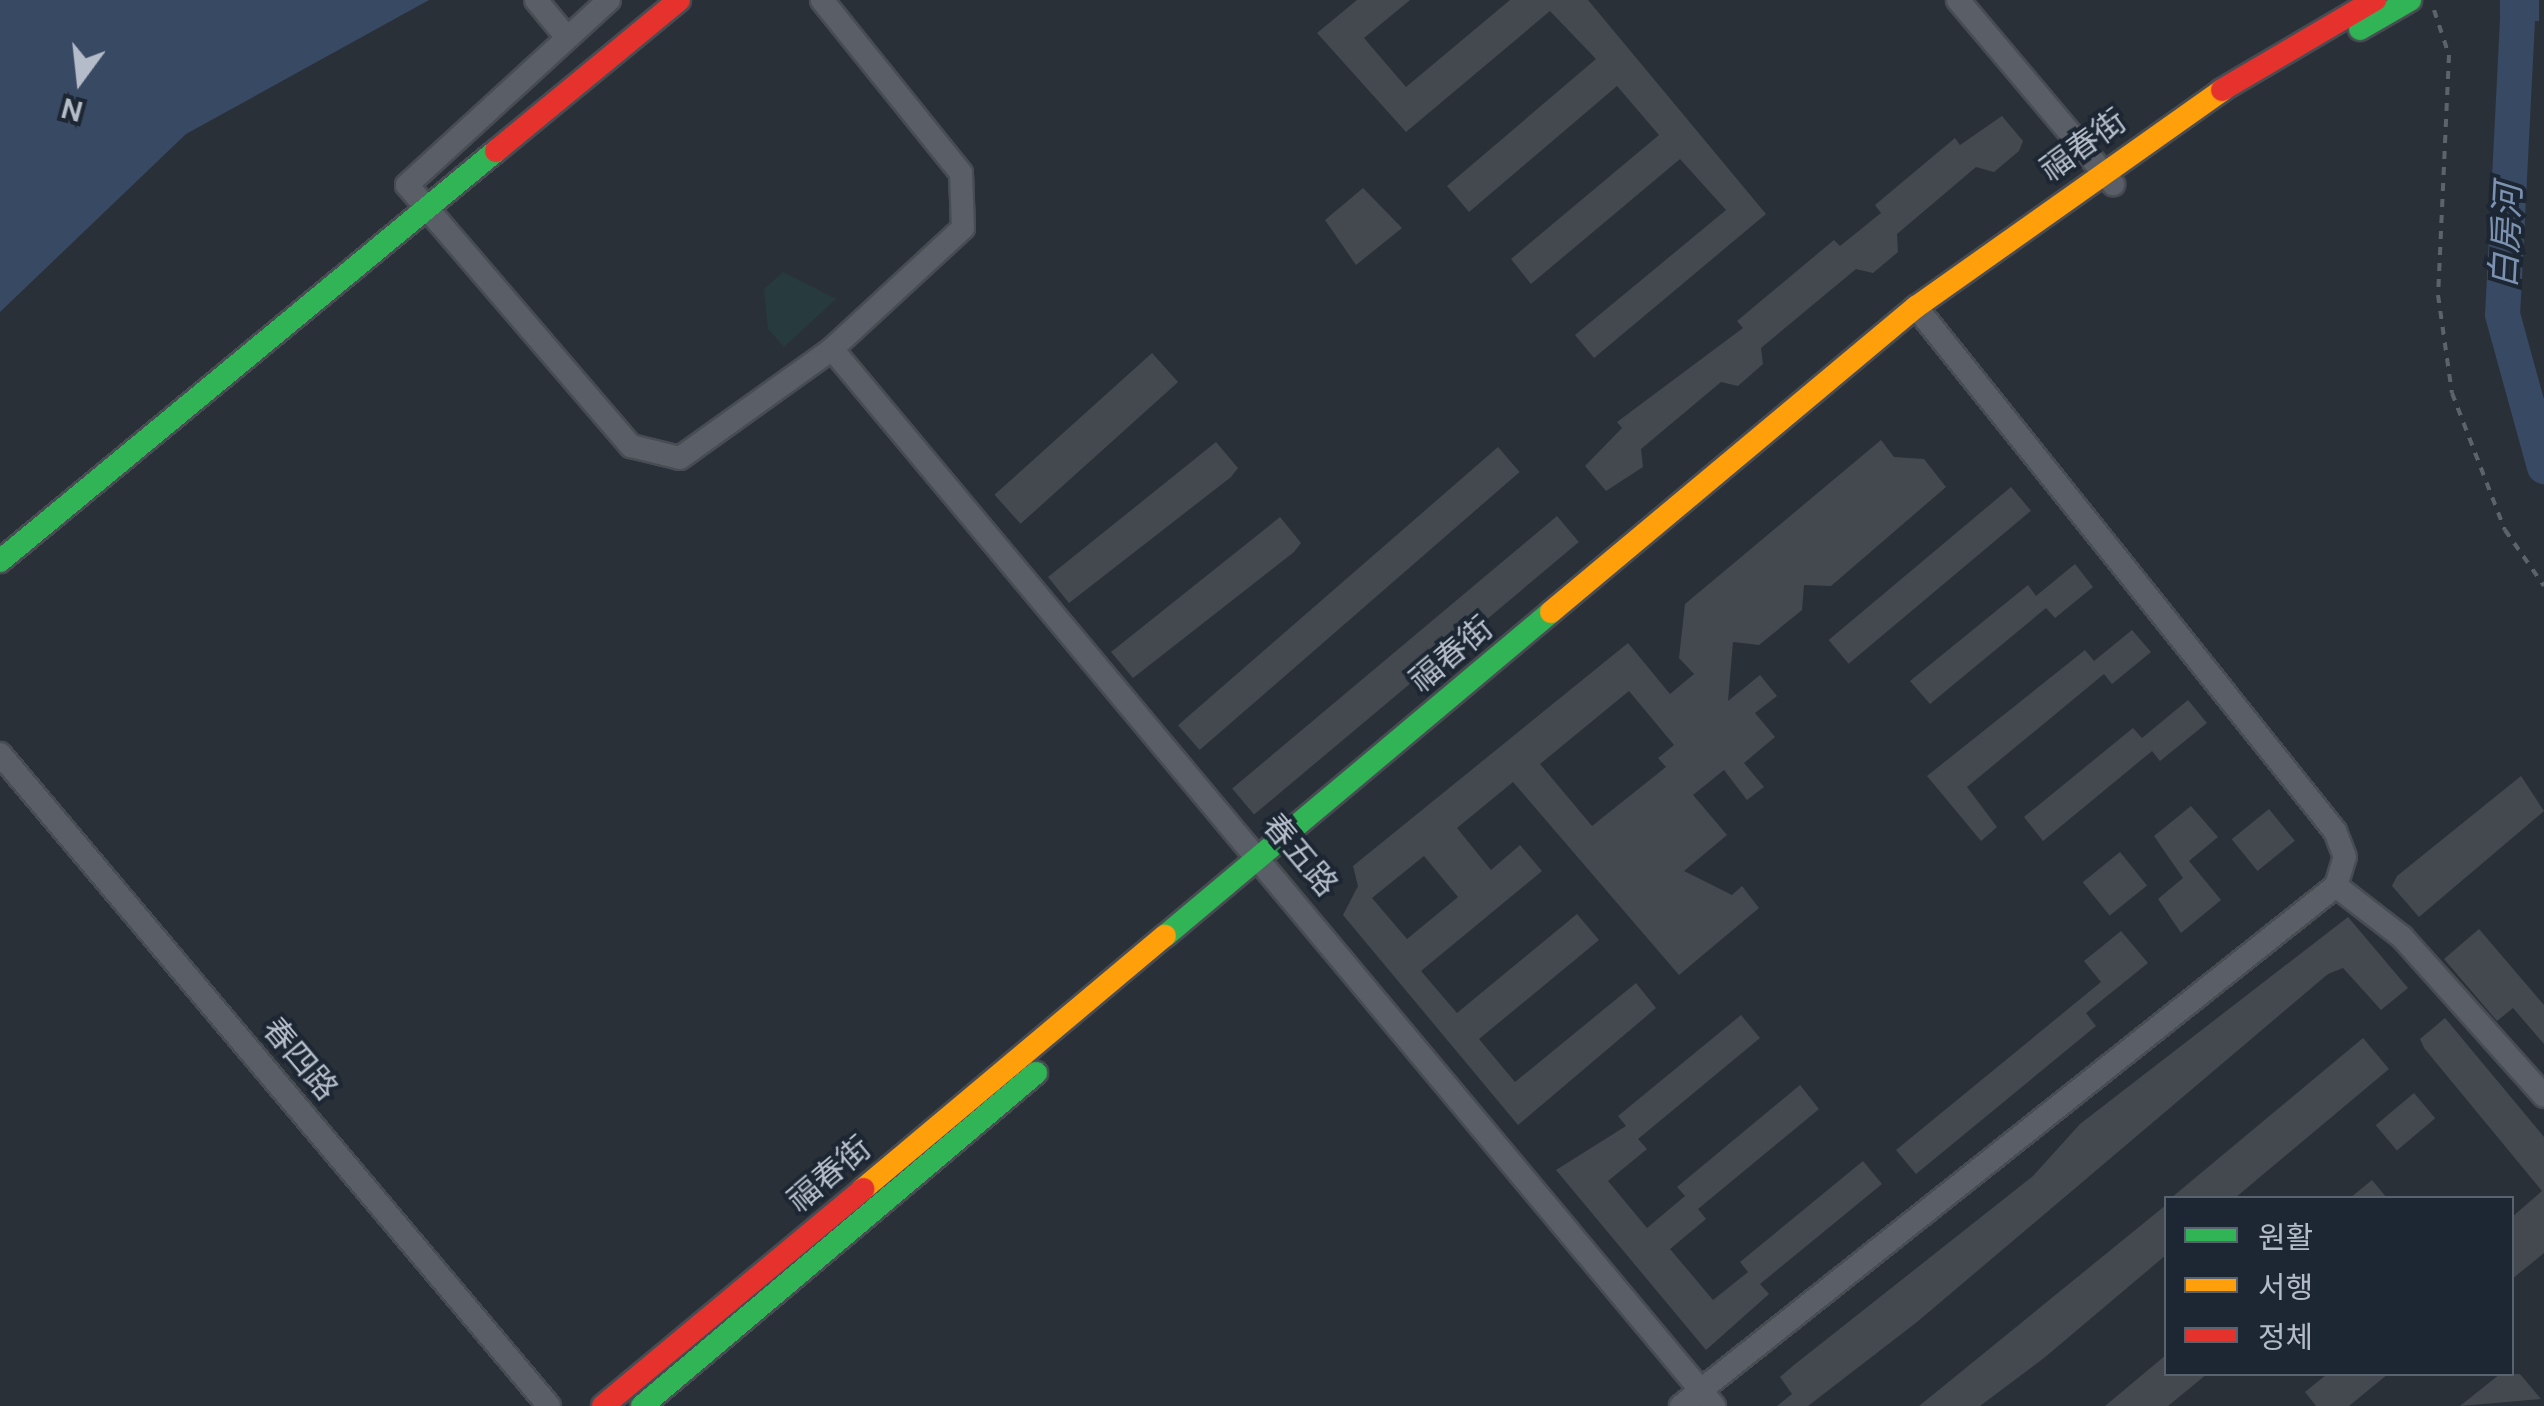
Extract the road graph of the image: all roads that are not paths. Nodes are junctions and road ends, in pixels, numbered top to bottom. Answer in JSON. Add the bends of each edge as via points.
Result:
{"nodes":[{"id":1,"x":536,"y":0,"type":"edge"},
{"id":2,"x":609,"y":0,"type":"edge"},
{"id":3,"x":679,"y":0,"type":"edge"},
{"id":4,"x":822,"y":0,"type":"edge"},
{"id":5,"x":1958,"y":0,"type":"edge"},
{"id":6,"x":2375,"y":0,"type":"edge"},
{"id":7,"x":2410,"y":0,"type":"edge"},
{"id":8,"x":565,"y":35,"type":"junction"},
{"id":9,"x":2108,"y":177,"type":"junction"},
{"id":10,"x":429,"y":212,"type":"junction"},
{"id":11,"x":1922,"y":314,"type":"junction"},
{"id":12,"x":832,"y":349,"type":"junction"},
{"id":13,"x":0,"y":561,"type":"edge"},
{"id":14,"x":0,"y":754,"type":"edge"},
{"id":15,"x":1266,"y":864,"type":"junction"},
{"id":16,"x":2336,"y":886,"type":"junction"},
{"id":17,"x":2544,"y":1096,"type":"edge"},
{"id":18,"x":1698,"y":1401,"type":"edge"},
{"id":19,"x":549,"y":1406,"type":"edge"},
{"id":20,"x":603,"y":1406,"type":"edge"},
{"id":21,"x":642,"y":1406,"type":"edge"}],
"edges":[{"from":1,"to":8,"type":"street"},
{"from":2,"to":8,"type":"street"},
{"from":3,"to":10,"type":"main road"},
{"from":4,"to":12,"type":"street","via":[[968,192],[963,228]]},
{"from":5,"to":9,"type":"street"},
{"from":6,"to":9,"type":"main road","name":"福春街"},
{"from":7,"to":9,"type":"main road","name":"福春街"},
{"from":8,"to":10,"type":"street","via":[[420,164],[407,185]]},
{"from":9,"to":11,"type":"main road","name":"福春街"},
{"from":10,"to":12,"type":"street","via":[[631,446],[653,457],[701,448]]},
{"from":10,"to":13,"type":"main road"},
{"from":11,"to":15,"type":"main road","name":"福春街"},
{"from":11,"to":16,"type":"street","via":[[2335,830],[2345,857]]},
{"from":12,"to":15,"type":"street","name":"春五路"},
{"from":14,"to":19,"type":"street","name":"春四路"},
{"from":15,"to":18,"type":"street","name":"春五路"},
{"from":15,"to":20,"type":"main road","name":"福春街"},
{"from":15,"to":21,"type":"main road","name":"福春街"},
{"from":16,"to":17,"type":"street","via":[[2402,937]]},
{"from":16,"to":18,"type":"street"}]}
